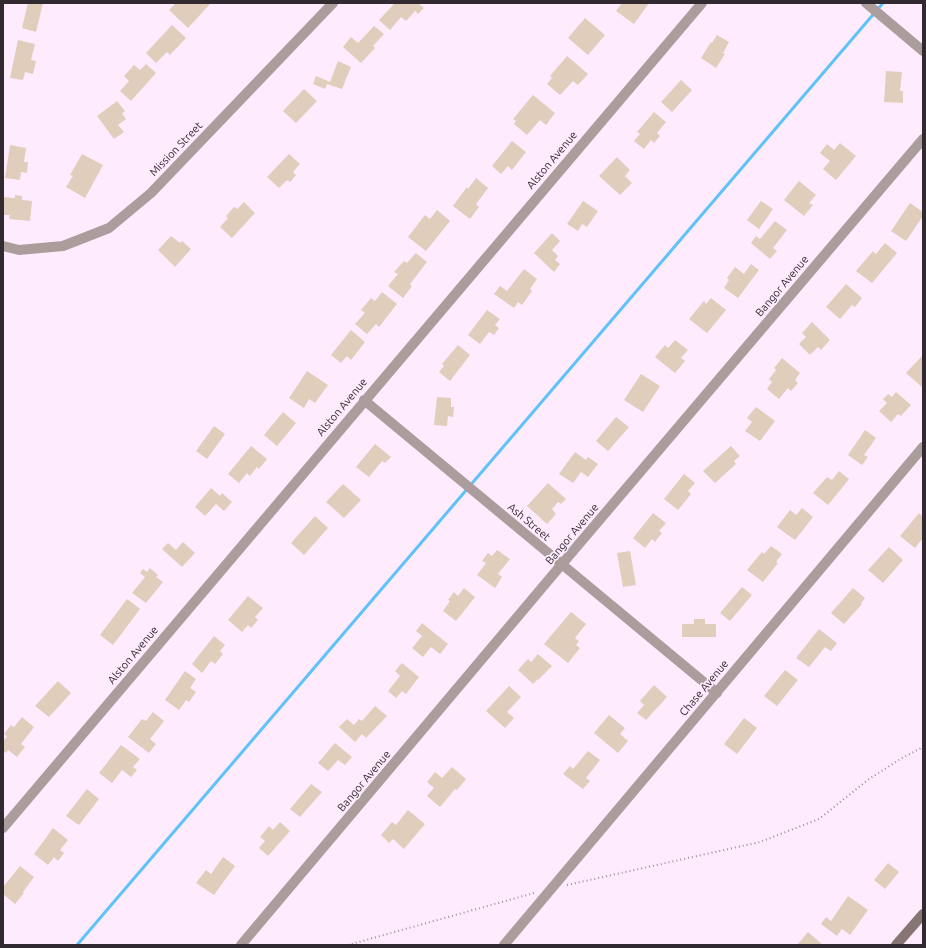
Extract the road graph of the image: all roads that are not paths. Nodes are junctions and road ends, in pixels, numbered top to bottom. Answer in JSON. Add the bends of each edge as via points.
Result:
{"nodes":[{"id":1,"x":333,"y":3,"type":"edge"},
{"id":2,"x":702,"y":3,"type":"edge"},
{"id":3,"x":866,"y":3,"type":"edge"},
{"id":4,"x":923,"y":51,"type":"edge"},
{"id":5,"x":923,"y":139,"type":"edge"},
{"id":6,"x":3,"y":246,"type":"edge"},
{"id":7,"x":364,"y":400,"type":"junction"},
{"id":8,"x":923,"y":447,"type":"edge"},
{"id":9,"x":562,"y":564,"type":"junction"},
{"id":10,"x":717,"y":692,"type":"junction"},
{"id":11,"x":3,"y":828,"type":"edge"},
{"id":12,"x":923,"y":914,"type":"edge"},
{"id":13,"x":242,"y":945,"type":"edge"},
{"id":14,"x":504,"y":945,"type":"edge"},
{"id":15,"x":896,"y":945,"type":"edge"}],
"edges":[{"from":1,"to":6,"type":"street","name":"Mission Street","via":[[151,193],[109,228],[63,246],[20,250]]},
{"from":2,"to":7,"type":"street","name":"Alston Avenue"},
{"from":3,"to":4,"type":"street"},
{"from":5,"to":9,"type":"street","name":"Bangor Avenue"},
{"from":7,"to":9,"type":"street","name":"Ash Street"},
{"from":7,"to":11,"type":"street","name":"Alston Avenue"},
{"from":8,"to":10,"type":"street","name":"Chase Avenue"},
{"from":9,"to":10,"type":"street","name":"Ash Street"},
{"from":9,"to":13,"type":"street","name":"Bangor Avenue"},
{"from":10,"to":14,"type":"street","name":"Chase Avenue"},
{"from":12,"to":15,"type":"street"}]}
